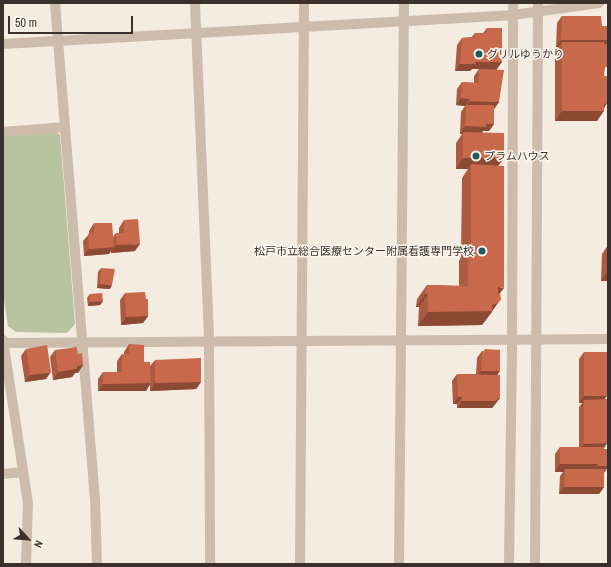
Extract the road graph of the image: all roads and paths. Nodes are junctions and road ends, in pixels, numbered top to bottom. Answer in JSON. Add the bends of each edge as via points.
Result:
{"nodes":[{"id":1,"x":55,"y":3,"type":"edge"},
{"id":2,"x":195,"y":3,"type":"edge"},
{"id":3,"x":304,"y":3,"type":"edge"},
{"id":4,"x":404,"y":3,"type":"edge"},
{"id":5,"x":513,"y":3,"type":"edge"},
{"id":6,"x":599,"y":3,"type":"edge"},
{"id":7,"x":538,"y":8,"type":"edge"},
{"id":8,"x":513,"y":15,"type":"junction"},
{"id":9,"x":404,"y":20,"type":"junction"},
{"id":10,"x":304,"y":27,"type":"junction"},
{"id":11,"x":196,"y":32,"type":"junction"},
{"id":12,"x":58,"y":41,"type":"junction"},
{"id":13,"x":3,"y":44,"type":"edge"},
{"id":14,"x":66,"y":127,"type":"junction"},
{"id":15,"x":3,"y":132,"type":"edge"},
{"id":16,"x":401,"y":340,"type":"junction"},
{"id":17,"x":512,"y":340,"type":"junction"},
{"id":18,"x":538,"y":340,"type":"junction"},
{"id":19,"x":608,"y":340,"type":"edge"},
{"id":20,"x":209,"y":341,"type":"junction"},
{"id":21,"x":3,"y":342,"type":"edge"},
{"id":22,"x":82,"y":342,"type":"junction"},
{"id":23,"x":301,"y":342,"type":"junction"},
{"id":24,"x":23,"y":472,"type":"junction"},
{"id":25,"x":3,"y":474,"type":"edge"},
{"id":26,"x":26,"y":564,"type":"edge"},
{"id":27,"x":97,"y":564,"type":"edge"},
{"id":28,"x":210,"y":564,"type":"edge"},
{"id":29,"x":300,"y":564,"type":"edge"},
{"id":30,"x":399,"y":564,"type":"edge"},
{"id":31,"x":509,"y":564,"type":"edge"},
{"id":32,"x":535,"y":564,"type":"edge"}],
"edges":[{"from":1,"to":12,"type":"street"},
{"from":2,"to":11,"type":"street"},
{"from":3,"to":10,"type":"street"},
{"from":4,"to":9,"type":"street"},
{"from":5,"to":8,"type":"street"},
{"from":6,"to":7,"type":"street"},
{"from":7,"to":8,"type":"street"},
{"from":7,"to":18,"type":"street"},
{"from":8,"to":9,"type":"street"},
{"from":8,"to":17,"type":"street"},
{"from":9,"to":10,"type":"street"},
{"from":9,"to":16,"type":"street"},
{"from":10,"to":11,"type":"street"},
{"from":10,"to":23,"type":"street"},
{"from":11,"to":12,"type":"street"},
{"from":11,"to":20,"type":"street"},
{"from":12,"to":13,"type":"street"},
{"from":12,"to":14,"type":"street"},
{"from":14,"to":15,"type":"street"},
{"from":14,"to":22,"type":"street"},
{"from":16,"to":17,"type":"street"},
{"from":16,"to":23,"type":"street"},
{"from":16,"to":30,"type":"street"},
{"from":17,"to":18,"type":"street"},
{"from":17,"to":31,"type":"street"},
{"from":18,"to":19,"type":"street"},
{"from":18,"to":32,"type":"street"},
{"from":20,"to":22,"type":"street"},
{"from":20,"to":23,"type":"street"},
{"from":20,"to":28,"type":"street"},
{"from":21,"to":22,"type":"street"},
{"from":21,"to":24,"type":"street"},
{"from":22,"to":27,"type":"street","via":[[95,500]]},
{"from":23,"to":29,"type":"street"},
{"from":24,"to":25,"type":"street"},
{"from":24,"to":26,"type":"street","via":[[28,503]]}]}
